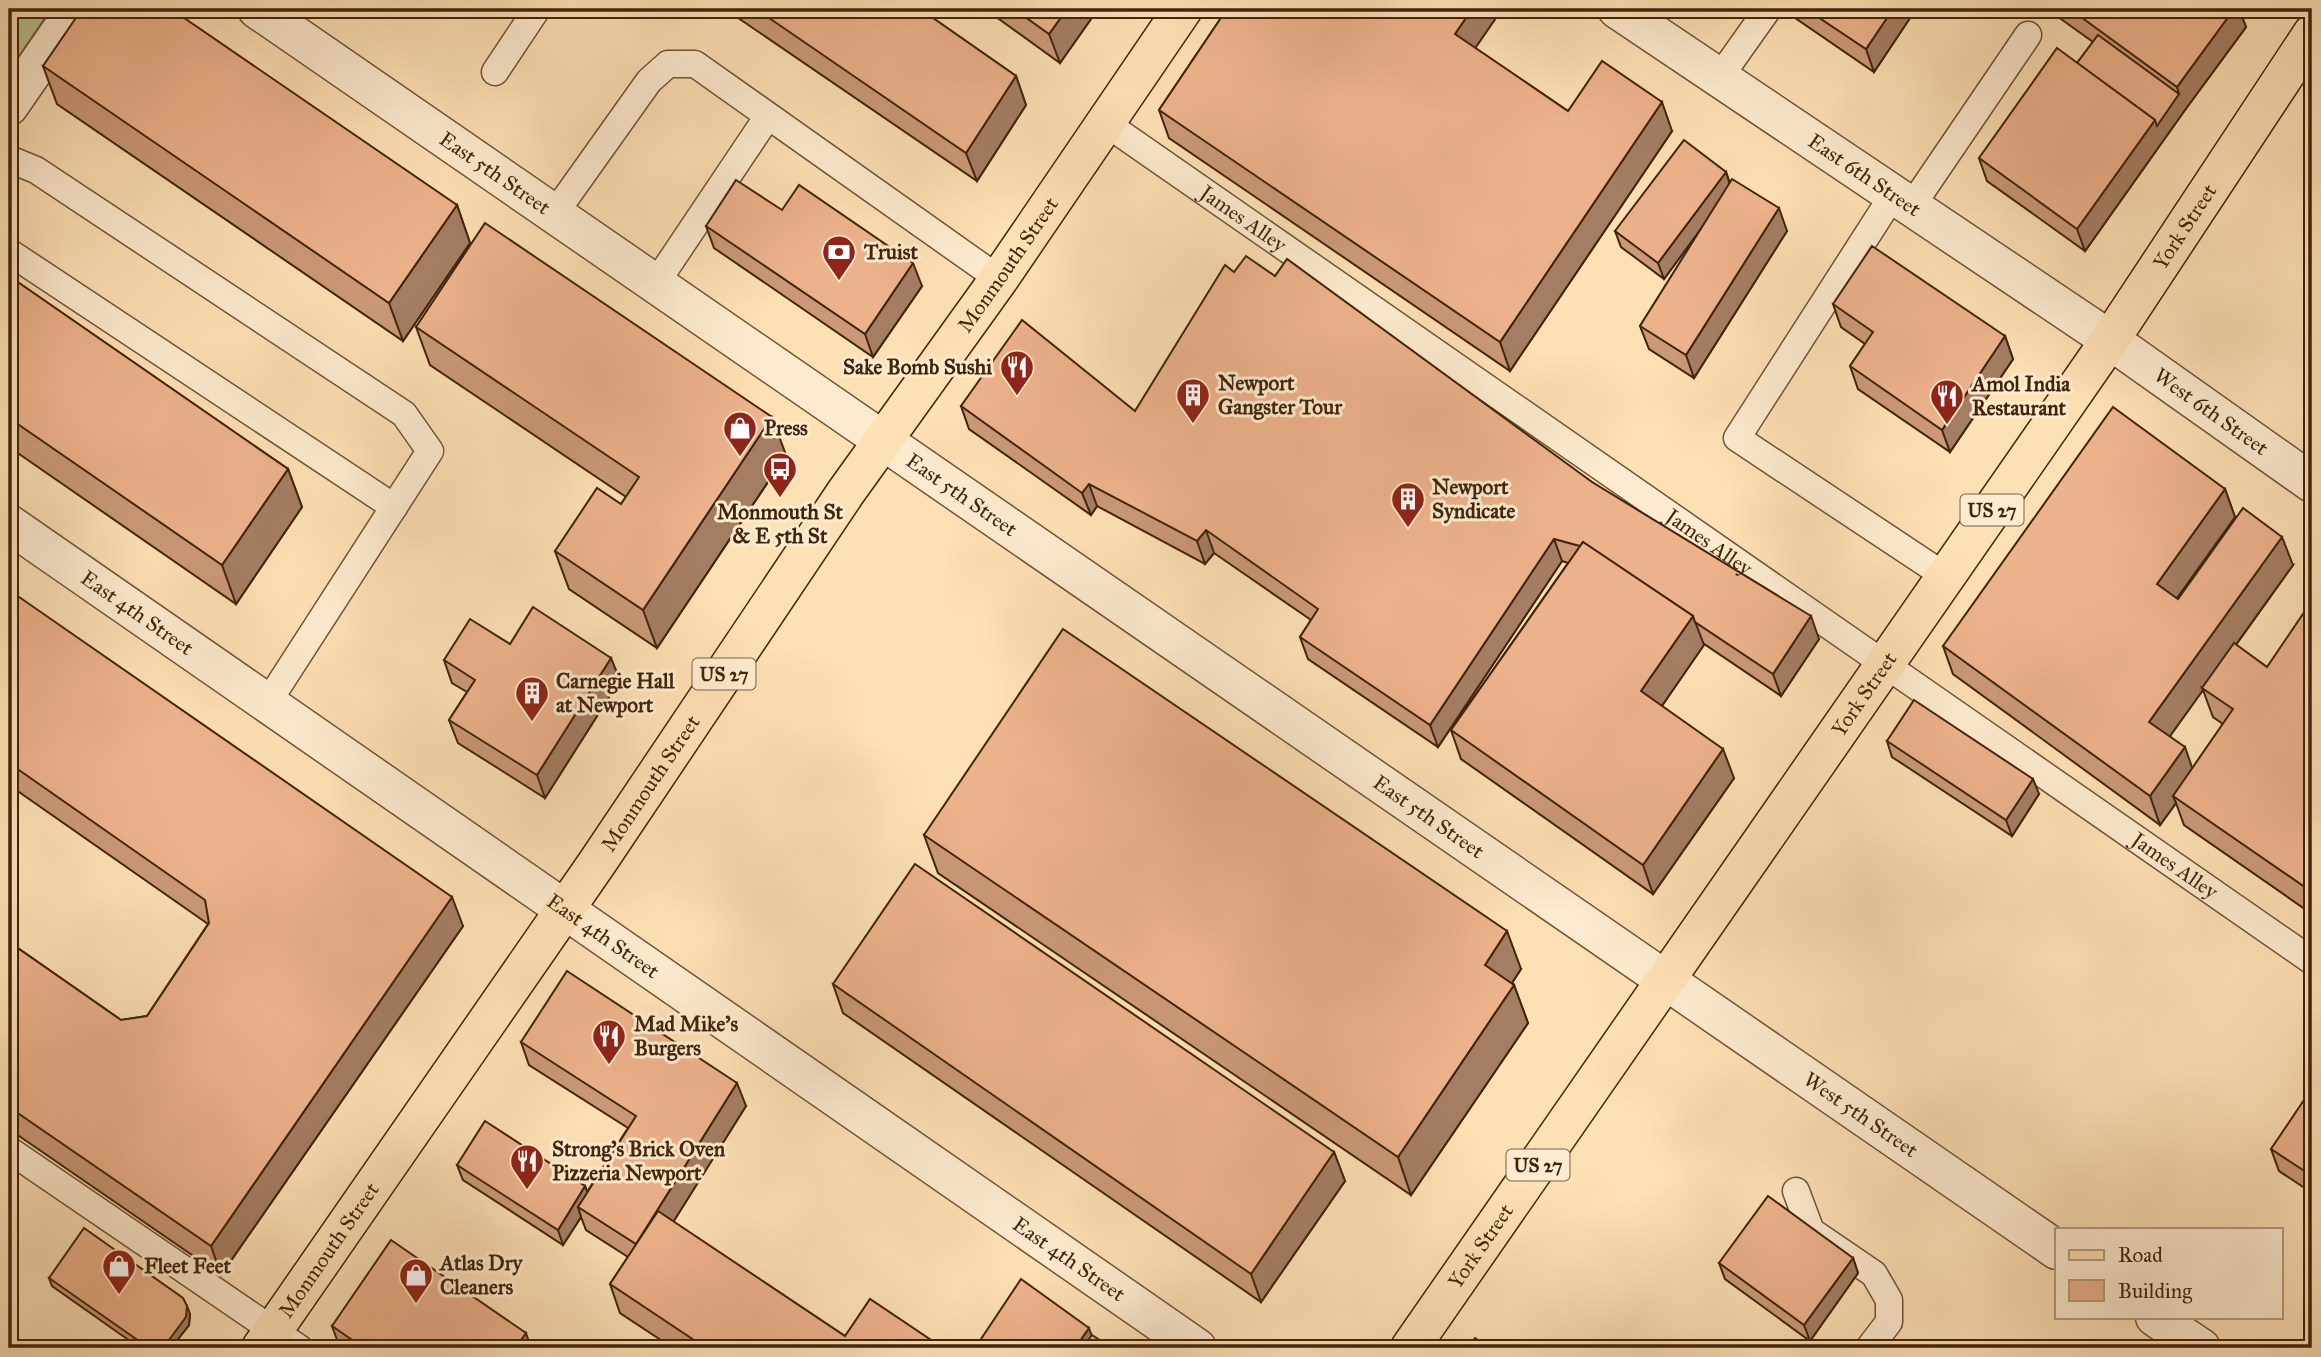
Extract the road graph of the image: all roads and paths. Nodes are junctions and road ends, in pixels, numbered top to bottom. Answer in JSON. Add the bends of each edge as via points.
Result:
{"nodes":[{"id":1,"x":76,"y":9,"type":"edge"},
{"id":2,"x":257,"y":9,"type":"edge"},
{"id":3,"x":537,"y":9,"type":"edge"},
{"id":4,"x":1183,"y":9,"type":"edge"},
{"id":5,"x":1617,"y":9,"type":"edge"},
{"id":6,"x":1768,"y":9,"type":"edge"},
{"id":7,"x":2312,"y":34,"type":"edge"},
{"id":8,"x":2028,"y":35,"type":"dead end"},
{"id":9,"x":495,"y":72,"type":"dead end"},
{"id":10,"x":1719,"y":78,"type":"junction"},
{"id":11,"x":9,"y":106,"type":"edge"},
{"id":12,"x":768,"y":116,"type":"junction"},
{"id":13,"x":1107,"y":124,"type":"junction"},
{"id":14,"x":9,"y":159,"type":"edge"},
{"id":15,"x":1902,"y":201,"type":"junction"},
{"id":16,"x":555,"y":213,"type":"junction"},
{"id":17,"x":9,"y":252,"type":"edge"},
{"id":18,"x":999,"y":279,"type":"junction"},
{"id":19,"x":656,"y":283,"type":"junction"},
{"id":20,"x":2110,"y":340,"type":"junction"},
{"id":21,"x":883,"y":441,"type":"junction"},
{"id":22,"x":2312,"y":483,"type":"edge"},
{"id":23,"x":394,"y":507,"type":"junction"},
{"id":24,"x":9,"y":524,"type":"edge"},
{"id":25,"x":1945,"y":576,"type":"junction"},
{"id":26,"x":1883,"y":665,"type":"junction"},
{"id":27,"x":268,"y":702,"type":"junction"},
{"id":28,"x":566,"y":907,"type":"junction"},
{"id":29,"x":2312,"y":961,"type":"edge"},
{"id":30,"x":1664,"y":981,"type":"junction"},
{"id":31,"x":9,"y":1150,"type":"edge"},
{"id":32,"x":1796,"y":1191,"type":"dead end"},
{"id":33,"x":2055,"y":1249,"type":"edge"},
{"id":34,"x":2156,"y":1318,"type":"edge"},
{"id":35,"x":277,"y":1342,"type":"edge"},
{"id":36,"x":1198,"y":1348,"type":"edge"},
{"id":37,"x":1410,"y":1348,"type":"edge"},
{"id":38,"x":1869,"y":1348,"type":"edge"},
{"id":39,"x":2201,"y":1348,"type":"edge"}],
"edges":[{"from":1,"to":11,"type":"street"},
{"from":2,"to":16,"type":"street","name":"East 5th Street"},
{"from":3,"to":9,"type":"lane"},
{"from":4,"to":13,"type":"main road","name":"Monmouth Street","number":"US 27"},
{"from":5,"to":10,"type":"street","name":"East 6th Street"},
{"from":6,"to":10,"type":"lane"},
{"from":7,"to":20,"type":"main road","name":"York Street","number":"US 27"},
{"from":8,"to":15,"type":"lane"},
{"from":10,"to":15,"type":"street","name":"East 6th Street"},
{"from":12,"to":16,"type":"lane","via":[[695,64],[668,64],[649,81]]},
{"from":12,"to":18,"type":"lane"},
{"from":12,"to":19,"type":"lane"},
{"from":13,"to":18,"type":"main road","name":"Monmouth Street","number":"US 27"},
{"from":13,"to":26,"type":"lane","name":"James Alley"},
{"from":14,"to":23,"type":"lane","via":[[36,170],[404,414],[430,451]]},
{"from":15,"to":20,"type":"street","name":"East 6th Street"},
{"from":15,"to":25,"type":"lane","via":[[1737,438]]},
{"from":16,"to":19,"type":"street","name":"East 5th Street"},
{"from":17,"to":23,"type":"lane"},
{"from":18,"to":21,"type":"main road","name":"Monmouth Street","number":"US 27"},
{"from":19,"to":21,"type":"street","name":"East 5th Street"},
{"from":20,"to":22,"type":"street","name":"West 6th Street"},
{"from":20,"to":25,"type":"main road","name":"York Street","number":"US 27"},
{"from":21,"to":28,"type":"main road","name":"Monmouth Street","number":"US 27"},
{"from":21,"to":30,"type":"street","name":"East 5th Street"},
{"from":23,"to":27,"type":"lane"},
{"from":24,"to":27,"type":"street","name":"East 4th Street"},
{"from":25,"to":26,"type":"main road","name":"York Street","number":"US 27"},
{"from":26,"to":29,"type":"lane","name":"James Alley"},
{"from":26,"to":30,"type":"main road","name":"York Street","number":"US 27"},
{"from":27,"to":28,"type":"street","name":"East 4th Street"},
{"from":28,"to":35,"type":"main road","name":"Monmouth Street","number":"US 27"},
{"from":28,"to":36,"type":"street","name":"East 4th Street"},
{"from":30,"to":33,"type":"street","name":"West 5th Street"},
{"from":30,"to":37,"type":"main road","name":"York Street","number":"US 27"},
{"from":31,"to":35,"type":"lane"},
{"from":32,"to":38,"type":"lane","via":[[1811,1231],[1874,1274],[1889,1300],[1889,1322]]},
{"from":34,"to":39,"type":"street"}]}
